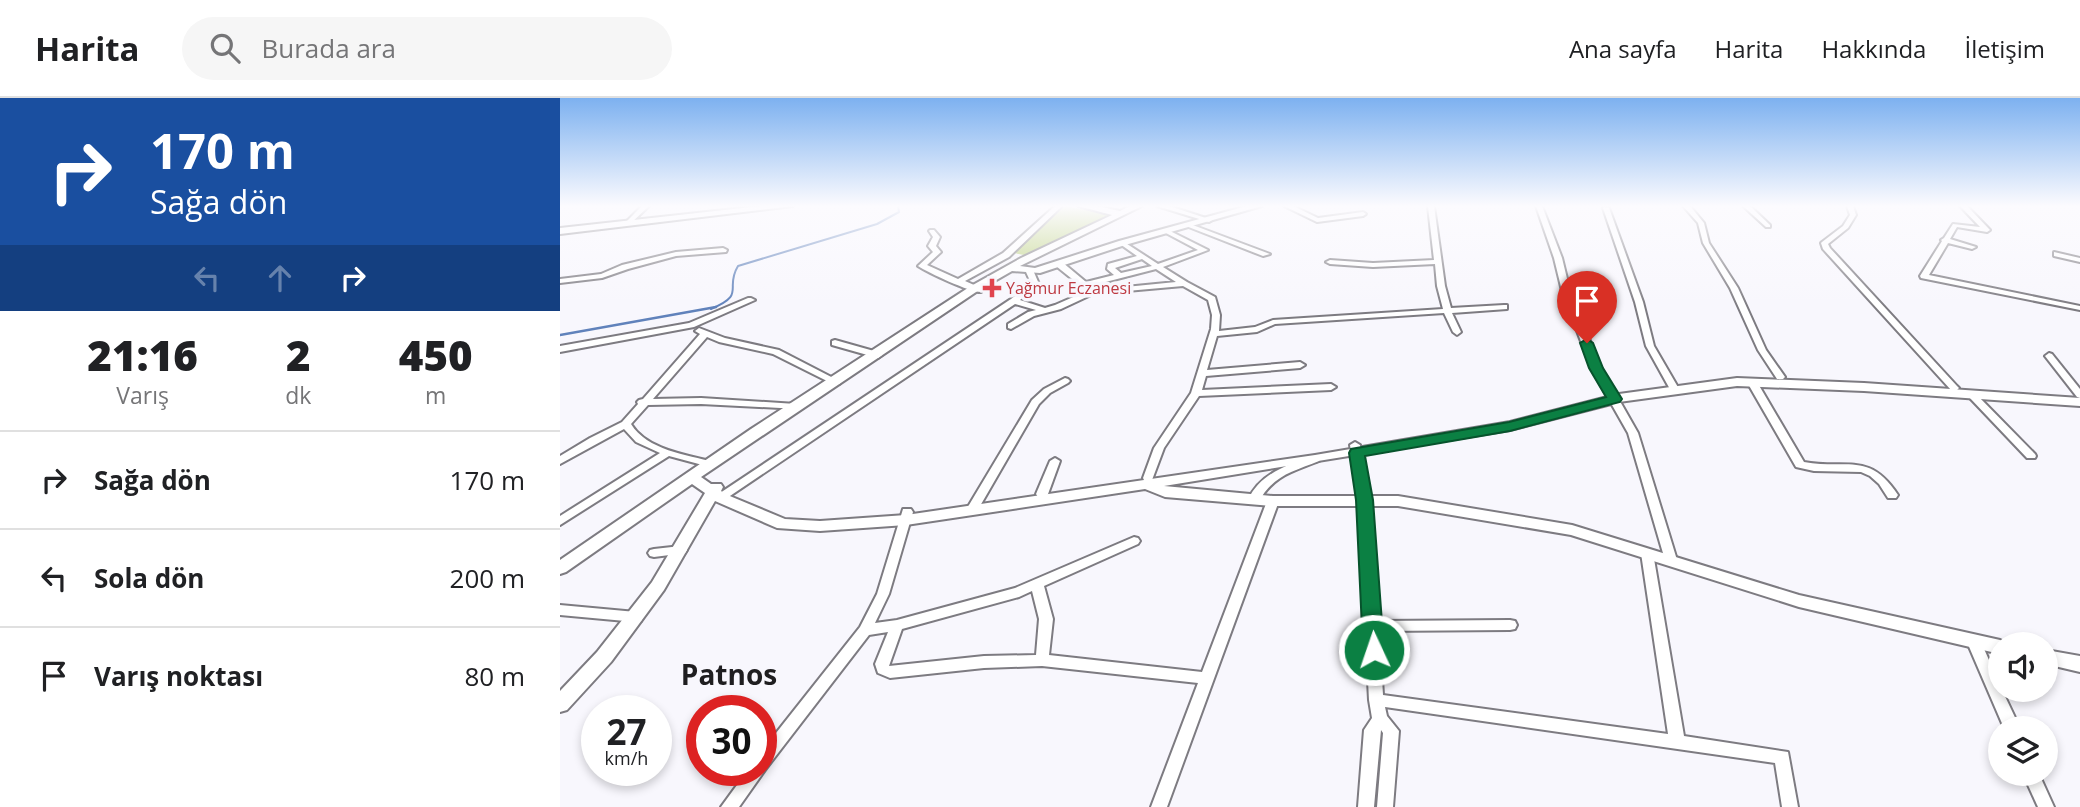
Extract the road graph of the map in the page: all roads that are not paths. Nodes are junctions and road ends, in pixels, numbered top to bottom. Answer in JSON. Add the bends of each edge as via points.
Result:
{"nodes":[{"id":1,"x":936,"y":239,"type":"edge"},
{"id":2,"x":1023,"y":239,"type":"edge"},
{"id":3,"x":1068,"y":239,"type":"edge"},
{"id":4,"x":1077,"y":239,"type":"edge"},
{"id":5,"x":1136,"y":239,"type":"edge"},
{"id":6,"x":1182,"y":239,"type":"edge"},
{"id":7,"x":1226,"y":239,"type":"edge"},
{"id":8,"x":1435,"y":239,"type":"edge"},
{"id":9,"x":1552,"y":239,"type":"edge"},
{"id":10,"x":1617,"y":239,"type":"edge"},
{"id":11,"x":1705,"y":239,"type":"edge"},
{"id":12,"x":1829,"y":239,"type":"edge"},
{"id":13,"x":1944,"y":240,"type":"joint"},
{"id":14,"x":1122,"y":243,"type":"junction"},
{"id":15,"x":1972,"y":247,"type":"dead end"},
{"id":16,"x":723,"y":250,"type":"dead end"},
{"id":17,"x":1266,"y":254,"type":"dead end"},
{"id":18,"x":2057,"y":254,"type":"dead end"},
{"id":19,"x":1006,"y":255,"type":"junction"},
{"id":20,"x":1141,"y":257,"type":"junction"},
{"id":21,"x":1024,"y":260,"type":"junction"},
{"id":22,"x":2080,"y":260,"type":"edge"},
{"id":23,"x":1330,"y":262,"type":"dead end"},
{"id":24,"x":1437,"y":262,"type":"junction"},
{"id":25,"x":1059,"y":264,"type":"junction"},
{"id":26,"x":991,"y":265,"type":"junction"},
{"id":27,"x":1156,"y":267,"type":"junction"},
{"id":28,"x":1012,"y":269,"type":"junction"},
{"id":29,"x":1030,"y":272,"type":"junction"},
{"id":30,"x":1120,"y":276,"type":"junction"},
{"id":31,"x":560,"y":281,"type":"edge"},
{"id":32,"x":958,"y":282,"type":"junction"},
{"id":33,"x":1184,"y":284,"type":"junction"},
{"id":34,"x":1083,"y":285,"type":"junction"},
{"id":35,"x":976,"y":289,"type":"junction"},
{"id":36,"x":1091,"y":292,"type":"junction"},
{"id":37,"x":751,"y":300,"type":"dead end"},
{"id":38,"x":1014,"y":301,"type":"junction"},
{"id":39,"x":1504,"y":307,"type":"dead end"},
{"id":40,"x":2080,"y":308,"type":"edge"},
{"id":41,"x":1043,"y":310,"type":"junction"},
{"id":42,"x":1447,"y":310,"type":"junction"},
{"id":43,"x":691,"y":325,"type":"junction"},
{"id":44,"x":1011,"y":326,"type":"dead end"},
{"id":45,"x":1457,"y":332,"type":"dead end"},
{"id":46,"x":1213,"y":334,"type":"junction"},
{"id":47,"x":704,"y":335,"type":"junction"},
{"id":48,"x":835,"y":343,"type":"dead end"},
{"id":49,"x":560,"y":349,"type":"edge"},
{"id":50,"x":878,"y":355,"type":"junction"},
{"id":51,"x":2049,"y":356,"type":"dead end"},
{"id":52,"x":1300,"y":365,"type":"dead end"},
{"id":53,"x":1203,"y":373,"type":"junction"},
{"id":54,"x":1780,"y":377,"type":"junction"},
{"id":55,"x":1065,"y":381,"type":"dead end"},
{"id":56,"x":836,"y":382,"type":"junction"},
{"id":57,"x":1752,"y":382,"type":"junction"},
{"id":58,"x":1672,"y":386,"type":"junction"},
{"id":59,"x":1331,"y":387,"type":"dead end"},
{"id":60,"x":1954,"y":388,"type":"junction"},
{"id":61,"x":1196,"y":393,"type":"junction"},
{"id":62,"x":1612,"y":395,"type":"junction"},
{"id":63,"x":1972,"y":395,"type":"junction"},
{"id":64,"x":2080,"y":396,"type":"edge"},
{"id":65,"x":642,"y":402,"type":"junction"},
{"id":66,"x":2080,"y":402,"type":"edge"},
{"id":67,"x":796,"y":407,"type":"junction"},
{"id":68,"x":626,"y":424,"type":"junction"},
{"id":69,"x":1356,"y":449,"type":"junction"},
{"id":70,"x":667,"y":453,"type":"junction"},
{"id":71,"x":2031,"y":456,"type":"dead end"},
{"id":72,"x":1315,"y":459,"type":"junction"},
{"id":73,"x":560,"y":461,"type":"edge"},
{"id":74,"x":1055,"y":461,"type":"dead end"},
{"id":75,"x":710,"y":464,"type":"junction"},
{"id":76,"x":692,"y":477,"type":"junction"},
{"id":77,"x":1148,"y":481,"type":"junction"},
{"id":78,"x":1187,"y":481,"type":"junction"},
{"id":79,"x":719,"y":492,"type":"junction"},
{"id":80,"x":1042,"y":495,"type":"junction"},
{"id":81,"x":1892,"y":495,"type":"dead end"},
{"id":82,"x":1254,"y":500,"type":"junction"},
{"id":83,"x":1365,"y":500,"type":"junction"},
{"id":84,"x":1273,"y":501,"type":"junction"},
{"id":85,"x":974,"y":507,"type":"junction"},
{"id":86,"x":906,"y":516,"type":"junction"},
{"id":87,"x":560,"y":521,"type":"edge"},
{"id":88,"x":1134,"y":541,"type":"dead end"},
{"id":89,"x":681,"y":550,"type":"junction"},
{"id":90,"x":654,"y":552,"type":"dead end"},
{"id":91,"x":1647,"y":553,"type":"junction"},
{"id":92,"x":1671,"y":560,"type":"junction"},
{"id":93,"x":560,"y":568,"type":"edge"},
{"id":94,"x":1037,"y":585,"type":"junction"},
{"id":95,"x":560,"y":610,"type":"edge"},
{"id":96,"x":636,"y":617,"type":"junction"},
{"id":97,"x":897,"y":625,"type":"junction"},
{"id":98,"x":1510,"y":625,"type":"dead end"},
{"id":99,"x":1373,"y":626,"type":"junction"},
{"id":100,"x":864,"y":630,"type":"junction"},
{"id":101,"x":1974,"y":642,"type":"junction"},
{"id":102,"x":1988,"y":645,"type":"edge"},
{"id":103,"x":2058,"y":659,"type":"edge"},
{"id":104,"x":1042,"y":660,"type":"junction"},
{"id":105,"x":2080,"y":664,"type":"edge"},
{"id":106,"x":1206,"y":677,"type":"junction"},
{"id":107,"x":568,"y":689,"type":"edge"},
{"id":108,"x":1377,"y":700,"type":"junction"},
{"id":109,"x":560,"y":704,"type":"edge"},
{"id":110,"x":2007,"y":716,"type":"edge"},
{"id":111,"x":1380,"y":719,"type":"junction"},
{"id":112,"x":777,"y":743,"type":"edge"},
{"id":113,"x":1677,"y":743,"type":"junction"},
{"id":114,"x":745,"y":786,"type":"edge"},
{"id":115,"x":2036,"y":786,"type":"edge"},
{"id":116,"x":729,"y":807,"type":"edge"},
{"id":117,"x":1159,"y":807,"type":"edge"},
{"id":118,"x":1366,"y":807,"type":"edge"},
{"id":119,"x":1385,"y":807,"type":"edge"},
{"id":120,"x":1790,"y":807,"type":"edge"},
{"id":121,"x":2046,"y":807,"type":"edge"}],
"edges":[{"from":1,"to":32,"type":"street","via":[[932,246],[937,253],[922,266]]},
{"from":2,"to":19,"type":"street"},
{"from":3,"to":21,"type":"street"},
{"from":4,"to":28,"type":"street"},
{"from":5,"to":14,"type":"street"},
{"from":6,"to":27,"type":"street","via":[[1204,250]]},
{"from":7,"to":17,"type":"street"},
{"from":8,"to":24,"type":"street"},
{"from":9,"to":62,"type":"street","via":[[1566,291],[1596,368]]},
{"from":10,"to":58,"type":"street","via":[[1650,346]]},
{"from":11,"to":54,"type":"street"},
{"from":12,"to":60,"type":"street","via":[[1824,243],[1827,249]]},
{"from":13,"to":15,"type":"street"},
{"from":13,"to":40,"type":"street","via":[[1924,274],[1927,278]]},
{"from":14,"to":20,"type":"street"},
{"from":14,"to":25,"type":"street"},
{"from":16,"to":31,"type":"street","via":[[676,254],[602,276]]},
{"from":18,"to":22,"type":"street"},
{"from":19,"to":21,"type":"street"},
{"from":19,"to":26,"type":"street"},
{"from":20,"to":27,"type":"street"},
{"from":20,"to":30,"type":"street","via":[[1111,265]]},
{"from":21,"to":28,"type":"street"},
{"from":23,"to":24,"type":"street"},
{"from":24,"to":42,"type":"street"},
{"from":25,"to":29,"type":"street"},
{"from":25,"to":34,"type":"street"},
{"from":26,"to":28,"type":"street"},
{"from":26,"to":32,"type":"street"},
{"from":27,"to":30,"type":"street"},
{"from":27,"to":33,"type":"street"},
{"from":28,"to":29,"type":"street"},
{"from":28,"to":35,"type":"street"},
{"from":29,"to":38,"type":"street","via":[[1035,284]]},
{"from":30,"to":34,"type":"street"},
{"from":32,"to":35,"type":"street"},
{"from":33,"to":36,"type":"street"},
{"from":33,"to":46,"type":"street","via":[[1212,299],[1216,316]]},
{"from":34,"to":36,"type":"street"},
{"from":35,"to":50,"type":"street"},
{"from":36,"to":41,"type":"street"},
{"from":37,"to":43,"type":"street"},
{"from":38,"to":41,"type":"street"},
{"from":38,"to":79,"type":"street"},
{"from":39,"to":42,"type":"street"},
{"from":41,"to":44,"type":"street"},
{"from":42,"to":45,"type":"street"},
{"from":42,"to":46,"type":"street","via":[[1273,322],[1257,329]]},
{"from":43,"to":47,"type":"street"},
{"from":43,"to":49,"type":"street"},
{"from":46,"to":53,"type":"street"},
{"from":47,"to":56,"type":"street","via":[[776,352]]},
{"from":47,"to":65,"type":"street"},
{"from":48,"to":50,"type":"street"},
{"from":50,"to":56,"type":"street"},
{"from":51,"to":64,"type":"street"},
{"from":52,"to":53,"type":"street"},
{"from":53,"to":61,"type":"street"},
{"from":54,"to":58,"type":"street","via":[[1732,376]]},
{"from":54,"to":60,"type":"street"},
{"from":55,"to":85,"type":"street","via":[[1035,402]]},
{"from":56,"to":67,"type":"street"},
{"from":57,"to":58,"type":"street"},
{"from":57,"to":63,"type":"street"},
{"from":57,"to":81,"type":"street","via":[[1800,465],[1876,472]]},
{"from":58,"to":62,"type":"street"},
{"from":59,"to":61,"type":"street"},
{"from":60,"to":64,"type":"street"},
{"from":61,"to":77,"type":"street","via":[[1159,448]]},
{"from":62,"to":69,"type":"street","via":[[1510,426]]},
{"from":62,"to":92,"type":"street","via":[[1633,433]]},
{"from":63,"to":66,"type":"street"},
{"from":63,"to":71,"type":"street"},
{"from":65,"to":67,"type":"street"},
{"from":65,"to":68,"type":"street"},
{"from":67,"to":75,"type":"street"},
{"from":68,"to":70,"type":"street","via":[[631,433]]},
{"from":68,"to":73,"type":"street"},
{"from":69,"to":72,"type":"street"},
{"from":69,"to":78,"type":"street"},
{"from":69,"to":83,"type":"street"},
{"from":70,"to":75,"type":"street"},
{"from":70,"to":87,"type":"street"},
{"from":72,"to":78,"type":"street"},
{"from":72,"to":82,"type":"street","via":[[1266,481],[1256,490]]},
{"from":74,"to":80,"type":"street"},
{"from":75,"to":76,"type":"street"},
{"from":76,"to":79,"type":"street"},
{"from":76,"to":93,"type":"street"},
{"from":77,"to":78,"type":"street","via":[[1152,488],[1165,492]]},
{"from":77,"to":80,"type":"street"},
{"from":77,"to":85,"type":"street"},
{"from":78,"to":82,"type":"street"},
{"from":79,"to":86,"type":"street","via":[[783,524],[820,526]]},
{"from":79,"to":89,"type":"street"},
{"from":80,"to":85,"type":"street"},
{"from":82,"to":84,"type":"street"},
{"from":83,"to":84,"type":"street"},
{"from":83,"to":91,"type":"street","via":[[1538,523]]},
{"from":83,"to":99,"type":"street"},
{"from":84,"to":106,"type":"street"},
{"from":85,"to":86,"type":"street"},
{"from":86,"to":100,"type":"street","via":[[883,594]]},
{"from":88,"to":94,"type":"street"},
{"from":89,"to":90,"type":"street"},
{"from":89,"to":96,"type":"street"},
{"from":91,"to":92,"type":"street"},
{"from":91,"to":113,"type":"street"},
{"from":92,"to":101,"type":"street","via":[[1799,601]]},
{"from":94,"to":97,"type":"street"},
{"from":94,"to":104,"type":"street","via":[[1046,619]]},
{"from":95,"to":96,"type":"street"},
{"from":96,"to":107,"type":"street"},
{"from":97,"to":100,"type":"street"},
{"from":97,"to":104,"type":"street","via":[[882,664],[886,671]]},
{"from":98,"to":99,"type":"street"},
{"from":99,"to":108,"type":"street"},
{"from":100,"to":112,"type":"street"},
{"from":101,"to":102,"type":"street"},
{"from":101,"to":110,"type":"street"},
{"from":103,"to":105,"type":"street"},
{"from":104,"to":106,"type":"street"},
{"from":106,"to":117,"type":"street"},
{"from":107,"to":109,"type":"street"},
{"from":108,"to":111,"type":"street"},
{"from":108,"to":113,"type":"street"},
{"from":111,"to":118,"type":"street","via":[[1372,730]]},
{"from":111,"to":119,"type":"street","via":[[1391,731]]},
{"from":113,"to":120,"type":"street","via":[[1782,757]]},
{"from":114,"to":116,"type":"street"},
{"from":115,"to":121,"type":"street"}]}
